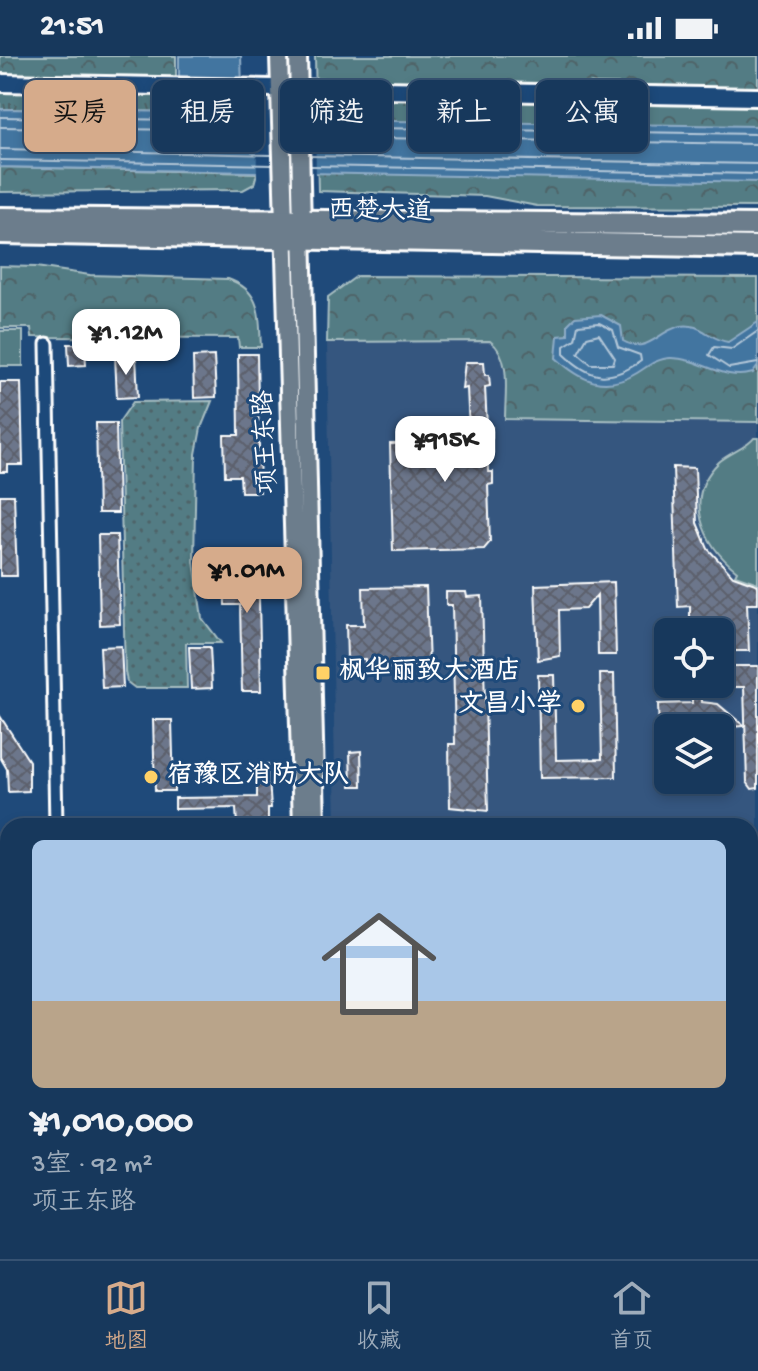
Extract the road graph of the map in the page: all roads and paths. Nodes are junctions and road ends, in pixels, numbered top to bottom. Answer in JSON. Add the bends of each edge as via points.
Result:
{"nodes":[{"id":1,"x":279,"y":56,"type":"edge"},
{"id":2,"x":298,"y":56,"type":"edge"},
{"id":3,"x":299,"y":80,"type":"edge"},
{"id":4,"x":0,"y":83,"type":"edge"},
{"id":5,"x":280,"y":88,"type":"joint"},
{"id":6,"x":392,"y":91,"type":"edge"},
{"id":7,"x":758,"y":97,"type":"edge"},
{"id":8,"x":281,"y":152,"type":"edge"},
{"id":9,"x":300,"y":152,"type":"edge"},
{"id":10,"x":0,"y":218,"type":"edge"},
{"id":11,"x":758,"y":225,"type":"edge"},
{"id":12,"x":292,"y":228,"type":"junction"},
{"id":13,"x":0,"y":233,"type":"edge"},
{"id":14,"x":758,"y":247,"type":"edge"},
{"id":15,"x":47,"y":344,"type":"dead end"},
{"id":16,"x":308,"y":808,"type":"junction"},
{"id":17,"x":56,"y":818,"type":"edge"},
{"id":18,"x":300,"y":818,"type":"edge"},
{"id":19,"x":305,"y":818,"type":"edge"},
{"id":20,"x":313,"y":818,"type":"edge"}],
"edges":[{"from":1,"to":5,"type":"main road","name":"项王东路"},
{"from":2,"to":3,"type":"main road","name":"项王东路"},
{"from":4,"to":5,"type":"street"},
{"from":6,"to":7,"type":"street"},
{"from":8,"to":12,"type":"main road","name":"项王东路","via":[[282,195]]},
{"from":9,"to":12,"type":"main road","name":"项王东路","via":[[302,195]]},
{"from":10,"to":12,"type":"highway","name":"西楚大道"},
{"from":11,"to":12,"type":"highway","name":"西楚大道"},
{"from":12,"to":13,"type":"highway","name":"西楚大道"},
{"from":12,"to":14,"type":"highway","name":"西楚大道"},
{"from":12,"to":16,"type":"main road","name":"项王东路","via":[[295,496]]},
{"from":15,"to":17,"type":"street"},
{"from":16,"to":18,"type":"street"},
{"from":16,"to":19,"type":"main road","name":"项王东路"},
{"from":16,"to":20,"type":"main road","name":"项王东路"}]}
